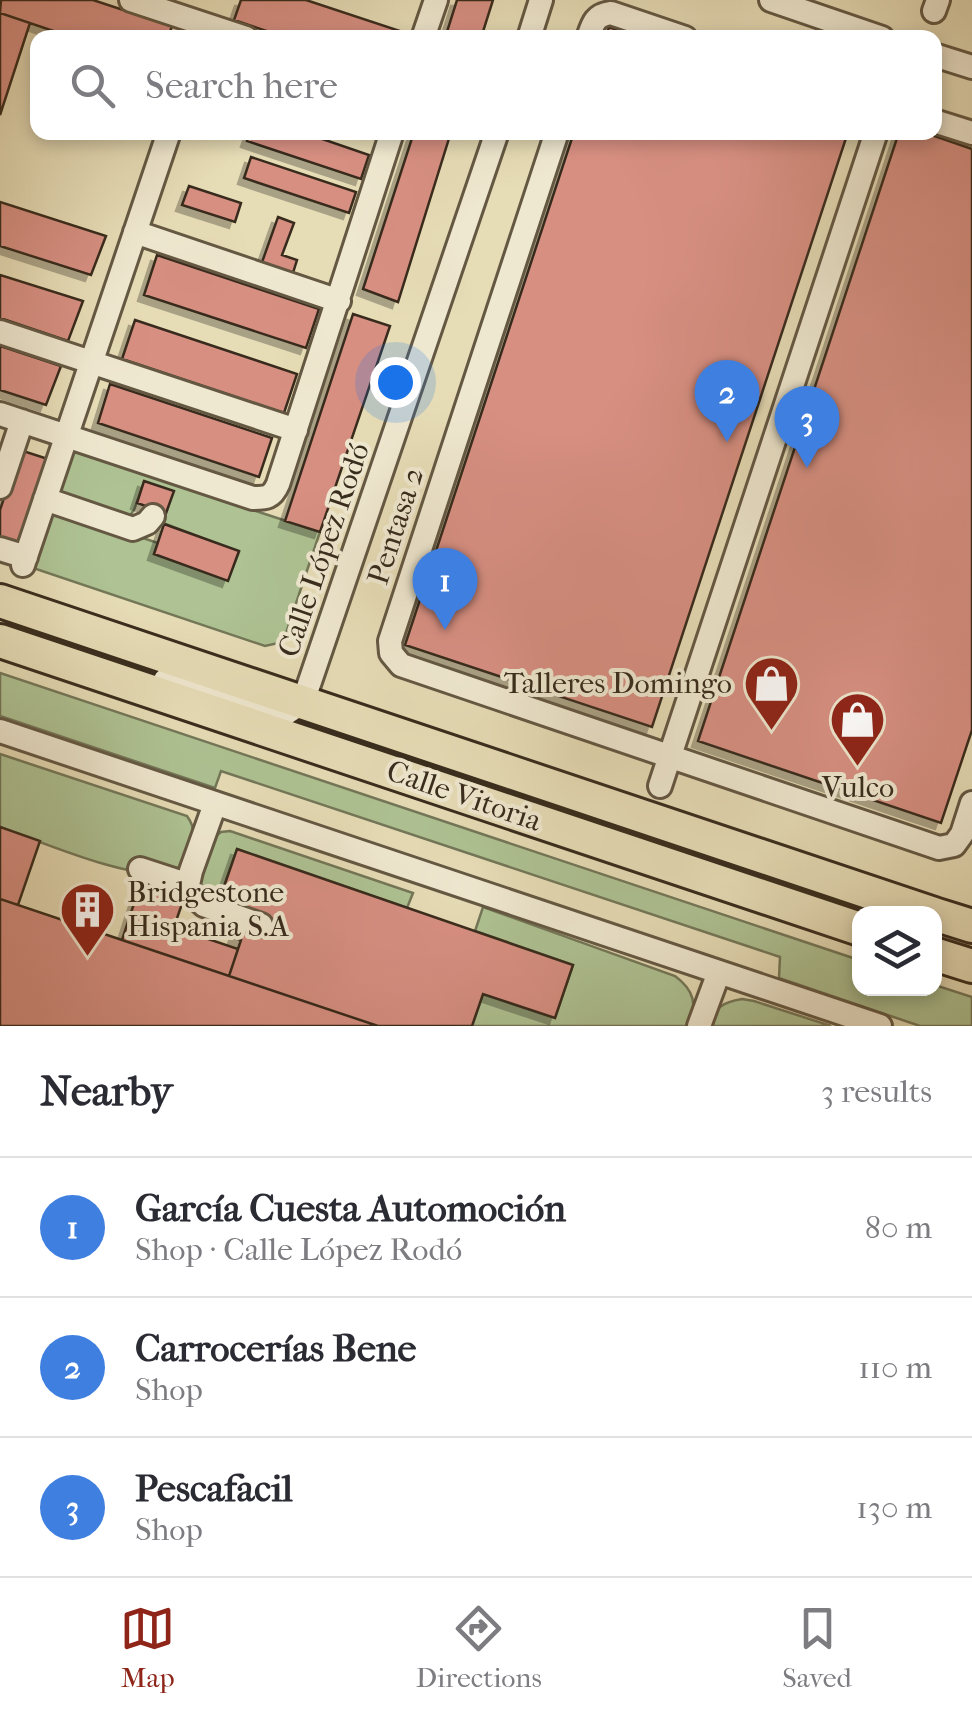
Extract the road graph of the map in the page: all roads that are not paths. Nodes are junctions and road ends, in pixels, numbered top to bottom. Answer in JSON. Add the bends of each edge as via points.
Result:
{"nodes":[{"id":1,"x":131,"y":0,"type":"edge"},
{"id":2,"x":213,"y":0,"type":"edge"},
{"id":3,"x":436,"y":0,"type":"edge"},
{"id":4,"x":541,"y":0,"type":"edge"},
{"id":5,"x":771,"y":0,"type":"edge"},
{"id":6,"x":201,"y":30,"type":"edge"},
{"id":7,"x":203,"y":30,"type":"edge"},
{"id":8,"x":426,"y":30,"type":"edge"},
{"id":9,"x":532,"y":30,"type":"edge"},
{"id":10,"x":591,"y":30,"type":"edge"},
{"id":11,"x":661,"y":30,"type":"edge"},
{"id":12,"x":859,"y":30,"type":"edge"},
{"id":13,"x":942,"y":58,"type":"edge"},
{"id":14,"x":972,"y":67,"type":"edge"},
{"id":15,"x":942,"y":123,"type":"edge"},
{"id":16,"x":972,"y":133,"type":"edge"},
{"id":17,"x":165,"y":140,"type":"edge"},
{"id":18,"x":389,"y":140,"type":"edge"},
{"id":19,"x":493,"y":140,"type":"edge"},
{"id":20,"x":554,"y":140,"type":"edge"},
{"id":21,"x":873,"y":140,"type":"edge"},
{"id":22,"x":135,"y":232,"type":"junction"},
{"id":23,"x":339,"y":301,"type":"junction"},
{"id":24,"x":0,"y":332,"type":"edge"},
{"id":25,"x":92,"y":362,"type":"junction"},
{"id":26,"x":11,"y":417,"type":"edge"},
{"id":27,"x":296,"y":430,"type":"junction"},
{"id":28,"x":66,"y":436,"type":"junction"},
{"id":29,"x":0,"y":487,"type":"edge"},
{"id":30,"x":45,"y":499,"type":"junction"},
{"id":31,"x":153,"y":516,"type":"dead end"},
{"id":32,"x":0,"y":548,"type":"edge"},
{"id":33,"x":10,"y":606,"type":"edge"},
{"id":34,"x":0,"y":641,"type":"edge"},
{"id":35,"x":68,"y":664,"type":"junction"},
{"id":36,"x":303,"y":702,"type":"junction"},
{"id":37,"x":0,"y":732,"type":"edge"},
{"id":38,"x":341,"y":755,"type":"junction"},
{"id":39,"x":670,"y":757,"type":"junction"},
{"id":40,"x":660,"y":786,"type":"dead end"},
{"id":41,"x":972,"y":803,"type":"edge"},
{"id":42,"x":214,"y":804,"type":"junction"},
{"id":43,"x":140,"y":869,"type":"dead end"},
{"id":44,"x":186,"y":884,"type":"junction"},
{"id":45,"x":910,"y":906,"type":"edge"},
{"id":46,"x":942,"y":917,"type":"edge"},
{"id":47,"x":262,"y":925,"type":"dead end"},
{"id":48,"x":852,"y":926,"type":"edge"},
{"id":49,"x":972,"y":926,"type":"edge"},
{"id":50,"x":942,"y":957,"type":"edge"},
{"id":51,"x":972,"y":966,"type":"edge"},
{"id":52,"x":718,"y":972,"type":"junction"},
{"id":53,"x":699,"y":1026,"type":"edge"},
{"id":54,"x":880,"y":1026,"type":"edge"}],
"edges":[{"from":1,"to":6,"type":"street"},
{"from":2,"to":7,"type":"street"},
{"from":3,"to":8,"type":"street"},
{"from":4,"to":9,"type":"street"},
{"from":5,"to":12,"type":"street"},
{"from":10,"to":11,"type":"street","via":[[601,14],[611,13]]},
{"from":13,"to":14,"type":"street"},
{"from":15,"to":16,"type":"street"},
{"from":17,"to":22,"type":"street"},
{"from":18,"to":23,"type":"street"},
{"from":19,"to":36,"type":"street","name":"Calle López Rodó"},
{"from":20,"to":39,"type":"street","name":"Pentasa 2","via":[[391,654],[400,665]]},
{"from":21,"to":39,"type":"street"},
{"from":22,"to":23,"type":"street"},
{"from":22,"to":25,"type":"street"},
{"from":23,"to":27,"type":"street"},
{"from":24,"to":25,"type":"street"},
{"from":25,"to":27,"type":"street"},
{"from":25,"to":28,"type":"street"},
{"from":26,"to":28,"type":"street"},
{"from":26,"to":29,"type":"street"},
{"from":27,"to":28,"type":"street","via":[[268,498]]},
{"from":28,"to":30,"type":"street"},
{"from":30,"to":31,"type":"street","via":[[132,529]]},
{"from":30,"to":32,"type":"street","via":[[25,561]]},
{"from":33,"to":36,"type":"highway","name":"Calle Vitoria"},
{"from":34,"to":35,"type":"highway","name":"Calle Vitoria"},
{"from":35,"to":36,"type":"street","name":"Calle Vitoria","via":[[137,671],[269,713],[286,714]]},
{"from":35,"to":38,"type":"highway","name":"Calle Vitoria"},
{"from":36,"to":38,"type":"highway"},
{"from":36,"to":45,"type":"highway","name":"Calle Vitoria"},
{"from":37,"to":42,"type":"street"},
{"from":38,"to":48,"type":"highway","name":"Calle Vitoria"},
{"from":39,"to":40,"type":"street"},
{"from":39,"to":41,"type":"street","name":"Pentasa 2","via":[[938,848],[954,845]]},
{"from":42,"to":44,"type":"street"},
{"from":42,"to":52,"type":"street"},
{"from":43,"to":44,"type":"street"},
{"from":44,"to":47,"type":"street","via":[[204,905]]},
{"from":46,"to":49,"type":"highway","name":"Calle Vitoria"},
{"from":50,"to":51,"type":"highway"},
{"from":52,"to":53,"type":"street"},
{"from":52,"to":54,"type":"street"}]}
